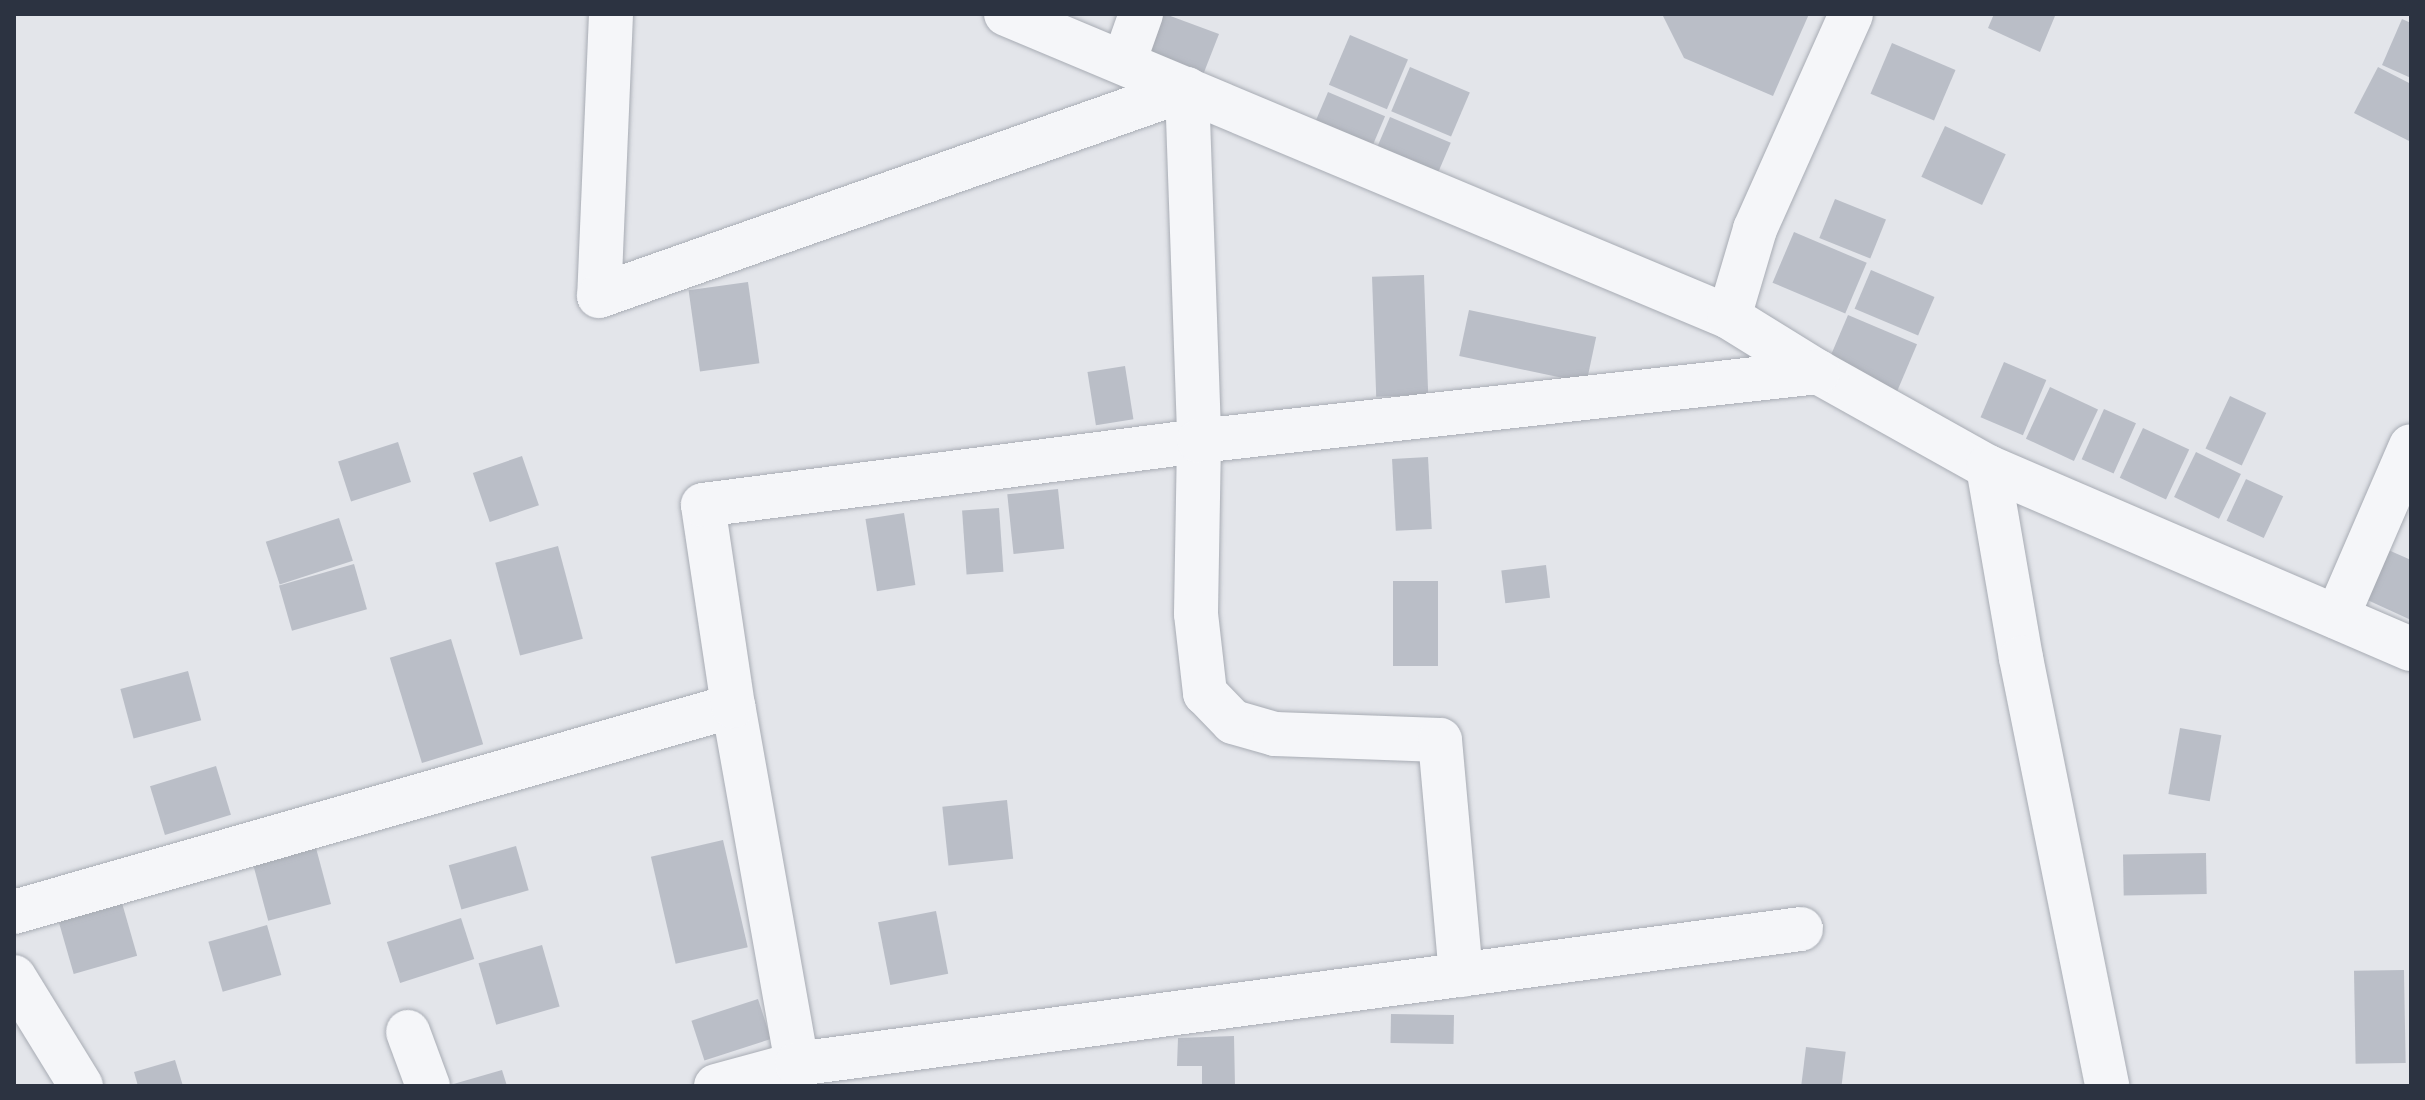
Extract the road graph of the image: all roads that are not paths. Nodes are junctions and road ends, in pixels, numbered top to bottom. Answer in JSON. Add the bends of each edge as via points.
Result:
{"nodes":[{"id":1,"x":611,"y":14,"type":"edge"},
{"id":2,"x":1006,"y":14,"type":"edge"},
{"id":3,"x":1141,"y":14,"type":"edge"},
{"id":4,"x":1851,"y":14,"type":"edge"},
{"id":5,"x":1124,"y":62,"type":"junction"},
{"id":6,"x":1187,"y":89,"type":"junction"},
{"id":7,"x":1729,"y":317,"type":"junction"},
{"id":8,"x":1818,"y":372,"type":"junction"},
{"id":9,"x":1199,"y":441,"type":"junction"},
{"id":10,"x":2411,"y":446,"type":"edge"},
{"id":11,"x":1988,"y":467,"type":"junction"},
{"id":12,"x":2337,"y":617,"type":"junction"},
{"id":13,"x":2411,"y":649,"type":"edge"},
{"id":14,"x":733,"y":706,"type":"junction"},
{"id":15,"x":14,"y":912,"type":"edge"},
{"id":16,"x":1801,"y":929,"type":"dead end"},
{"id":17,"x":1461,"y":975,"type":"junction"},
{"id":18,"x":14,"y":977,"type":"edge"},
{"id":19,"x":408,"y":1032,"type":"dead end"},
{"id":20,"x":797,"y":1064,"type":"junction"},
{"id":21,"x":81,"y":1086,"type":"edge"},
{"id":22,"x":428,"y":1086,"type":"edge"},
{"id":23,"x":716,"y":1086,"type":"edge"},
{"id":24,"x":2107,"y":1086,"type":"edge"}],
"edges":[{"from":1,"to":6,"type":"street","via":[[599,296]]},
{"from":2,"to":5,"type":"street"},
{"from":3,"to":5,"type":"street"},
{"from":4,"to":7,"type":"street","via":[[1755,229]]},
{"from":5,"to":6,"type":"street"},
{"from":6,"to":7,"type":"street"},
{"from":6,"to":9,"type":"street"},
{"from":7,"to":8,"type":"street"},
{"from":8,"to":9,"type":"street"},
{"from":8,"to":11,"type":"street"},
{"from":9,"to":14,"type":"street","via":[[703,505]]},
{"from":9,"to":17,"type":"street","via":[[1196,614],[1205,693],[1233,722],[1275,734],[1440,740]]},
{"from":10,"to":12,"type":"street"},
{"from":11,"to":12,"type":"street"},
{"from":11,"to":24,"type":"street"},
{"from":12,"to":13,"type":"street"},
{"from":14,"to":15,"type":"street"},
{"from":14,"to":20,"type":"street"},
{"from":16,"to":17,"type":"street"},
{"from":17,"to":20,"type":"street"},
{"from":18,"to":21,"type":"street"},
{"from":19,"to":22,"type":"street"},
{"from":20,"to":23,"type":"street"}]}
